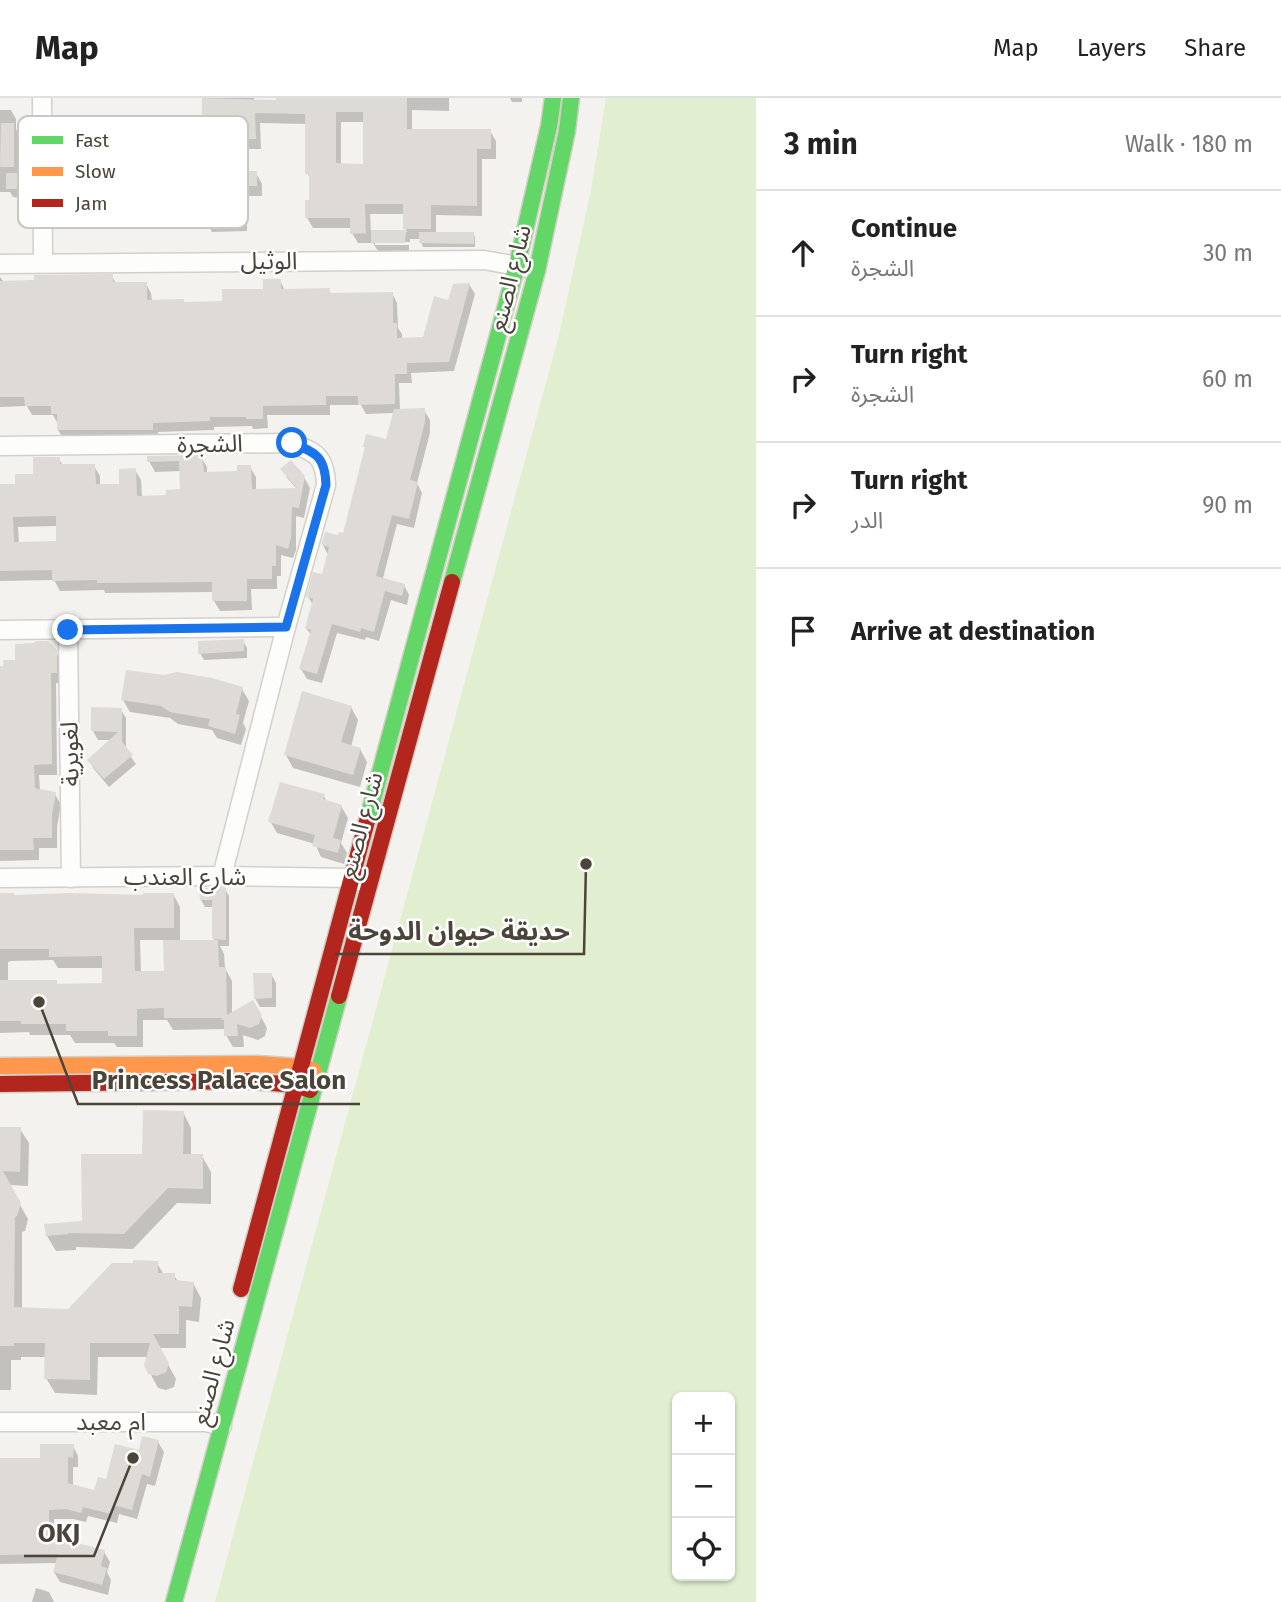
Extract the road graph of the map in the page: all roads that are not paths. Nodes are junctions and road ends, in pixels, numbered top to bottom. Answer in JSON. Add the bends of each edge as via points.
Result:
{"nodes":[{"id":1,"x":41,"y":98,"type":"edge"},
{"id":2,"x":553,"y":98,"type":"edge"},
{"id":3,"x":571,"y":98,"type":"edge"},
{"id":4,"x":41,"y":116,"type":"edge"},
{"id":5,"x":43,"y":228,"type":"edge"},
{"id":6,"x":43,"y":262,"type":"junction"},
{"id":7,"x":0,"y":264,"type":"edge"},
{"id":8,"x":517,"y":265,"type":"junction"},
{"id":9,"x":537,"y":271,"type":"junction"},
{"id":10,"x":0,"y":446,"type":"edge"},
{"id":11,"x":454,"y":501,"type":"junction"},
{"id":12,"x":472,"y":507,"type":"junction"},
{"id":13,"x":286,"y":627,"type":"junction"},
{"id":14,"x":0,"y":630,"type":"edge"},
{"id":15,"x":68,"y":630,"type":"junction"},
{"id":16,"x":222,"y":876,"type":"junction"},
{"id":17,"x":0,"y":878,"type":"edge"},
{"id":18,"x":71,"y":878,"type":"junction"},
{"id":19,"x":360,"y":883,"type":"junction"},
{"id":20,"x":0,"y":1066,"type":"edge"},
{"id":21,"x":301,"y":1067,"type":"junction"},
{"id":22,"x":318,"y":1072,"type":"junction"},
{"id":23,"x":0,"y":1084,"type":"edge"},
{"id":24,"x":295,"y":1085,"type":"junction"},
{"id":25,"x":313,"y":1091,"type":"junction"},
{"id":26,"x":238,"y":1301,"type":"dead end"},
{"id":27,"x":0,"y":1422,"type":"edge"},
{"id":28,"x":210,"y":1423,"type":"junction"},
{"id":29,"x":174,"y":1602,"type":"edge"}],
"edges":[{"from":1,"to":4,"type":"street"},
{"from":2,"to":8,"type":"street","name":"شارع الصنع"},
{"from":3,"to":9,"type":"street","name":"شارع الصنع"},
{"from":5,"to":6,"type":"street"},
{"from":6,"to":7,"type":"street","name":"الوثيل"},
{"from":6,"to":8,"type":"street","name":"الوثيل","via":[[484,260]]},
{"from":8,"to":9,"type":"street","name":"الوثيل"},
{"from":8,"to":11,"type":"street","name":"شارع الصنع"},
{"from":9,"to":12,"type":"street","name":"شارع الصنع"},
{"from":10,"to":13,"type":"street","name":"الشجرة","via":[[292,443],[309,450],[321,459],[326,485]]},
{"from":11,"to":12,"type":"street"},
{"from":11,"to":19,"type":"street","name":"شارع الصنع"},
{"from":12,"to":19,"type":"street","name":"شارع الصنع"},
{"from":13,"to":15,"type":"street"},
{"from":13,"to":16,"type":"street","name":"الشجرة"},
{"from":14,"to":15,"type":"street"},
{"from":15,"to":18,"type":"street","name":"لغويرية"},
{"from":16,"to":18,"type":"street","name":"شارع العندب"},
{"from":16,"to":19,"type":"street","name":"شارع العندب"},
{"from":17,"to":18,"type":"street","name":"شارع العندب"},
{"from":19,"to":21,"type":"street","name":"شارع الصنع"},
{"from":19,"to":22,"type":"street","name":"شارع الصنع"},
{"from":20,"to":21,"type":"street"},
{"from":21,"to":22,"type":"street"},
{"from":21,"to":24,"type":"street","name":"شارع الصنع"},
{"from":22,"to":25,"type":"street","name":"شارع الصنع"},
{"from":23,"to":24,"type":"street","via":[[249,1081]]},
{"from":24,"to":25,"type":"street"},
{"from":24,"to":26,"type":"street","name":"شارع الصنع"},
{"from":25,"to":28,"type":"street","name":"شارع الصنع"},
{"from":27,"to":28,"type":"street","name":"ام معبد"},
{"from":28,"to":29,"type":"street","name":"شارع الصنع"}]}
